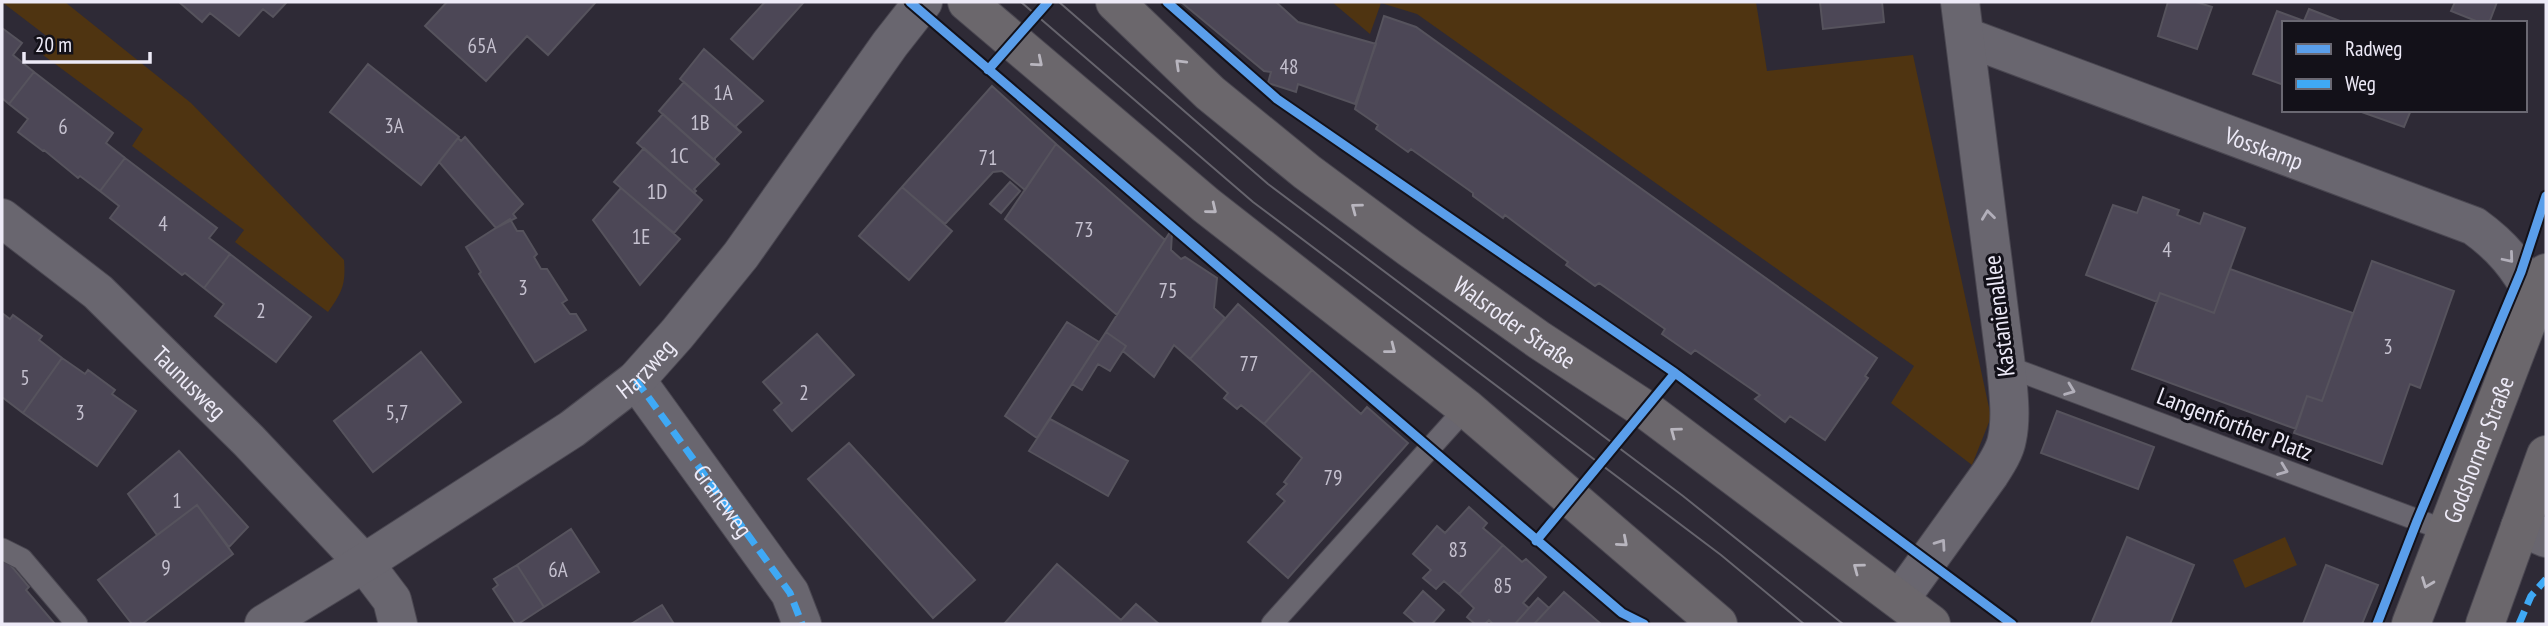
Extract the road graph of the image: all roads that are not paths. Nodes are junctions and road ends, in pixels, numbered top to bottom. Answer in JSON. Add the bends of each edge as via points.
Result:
{"nodes":[{"id":1,"x":923,"y":2,"type":"edge"},
{"id":2,"x":967,"y":2,"type":"edge"},
{"id":3,"x":1115,"y":2,"type":"edge"},
{"id":4,"x":1963,"y":19,"type":"edge"},
{"id":5,"x":2,"y":218,"type":"edge"},
{"id":6,"x":2541,"y":285,"type":"edge"},
{"id":7,"x":2006,"y":366,"type":"junction"},
{"id":8,"x":636,"y":380,"type":"junction"},
{"id":9,"x":1466,"y":408,"type":"junction"},
{"id":10,"x":2546,"y":456,"type":"edge"},
{"id":11,"x":2447,"y":531,"type":"junction"},
{"id":12,"x":2533,"y":533,"type":"edge"},
{"id":13,"x":2,"y":549,"type":"edge"},
{"id":14,"x":364,"y":563,"type":"junction"},
{"id":15,"x":1900,"y":599,"type":"junction"},
{"id":16,"x":77,"y":624,"type":"edge"},
{"id":17,"x":264,"y":624,"type":"edge"},
{"id":18,"x":398,"y":624,"type":"edge"},
{"id":19,"x":802,"y":624,"type":"edge"},
{"id":20,"x":1272,"y":624,"type":"edge"},
{"id":21,"x":1718,"y":624,"type":"edge"},
{"id":22,"x":1931,"y":624,"type":"edge"},
{"id":23,"x":2411,"y":624,"type":"edge"},
{"id":24,"x":2485,"y":624,"type":"edge"}],
"edges":[{"from":1,"to":8,"type":"street","name":"Harzweg","via":[[741,255]]},
{"from":2,"to":9,"type":"main road","one_way":true,"via":[[1206,205]]},
{"from":15,"to":3,"type":"main road","name":"Walsroder Straße","one_way":true,"via":[[1657,419],[1307,172],[1210,93]]},
{"from":4,"to":6,"type":"street","name":"Vosskamp","one_way":true,"via":[[2474,226]]},
{"from":7,"to":4,"type":"street","name":"Kastanienallee","one_way":true},
{"from":5,"to":14,"type":"street","name":"Taunusweg","via":[[98,292],[249,440]]},
{"from":6,"to":11,"type":"main road","name":"Godshorner Straße"},
{"from":7,"to":11,"type":"lane","name":"Langenforther Platz","one_way":true},
{"from":15,"to":7,"type":"street","name":"Kastanienallee","one_way":true,"via":[[2002,454],[2009,402]]},
{"from":8,"to":14,"type":"street","name":"Harzweg","via":[[572,429]]},
{"from":8,"to":19,"type":"street","name":"Graneweg","via":[[790,593]]},
{"from":9,"to":20,"type":"lane"},
{"from":9,"to":21,"type":"main road","one_way":true},
{"from":10,"to":12,"type":"main road"},
{"from":11,"to":23,"type":"main road","name":"Godshorner Straße","one_way":true},
{"from":12,"to":24,"type":"main road"},
{"from":13,"to":16,"type":"lane","via":[[22,559]]},
{"from":14,"to":17,"type":"street","name":"Harzweg"},
{"from":14,"to":18,"type":"street","name":"Taunusweg","via":[[392,600]]},
{"from":15,"to":22,"type":"main road","name":"Walsroder Straße"}]}
